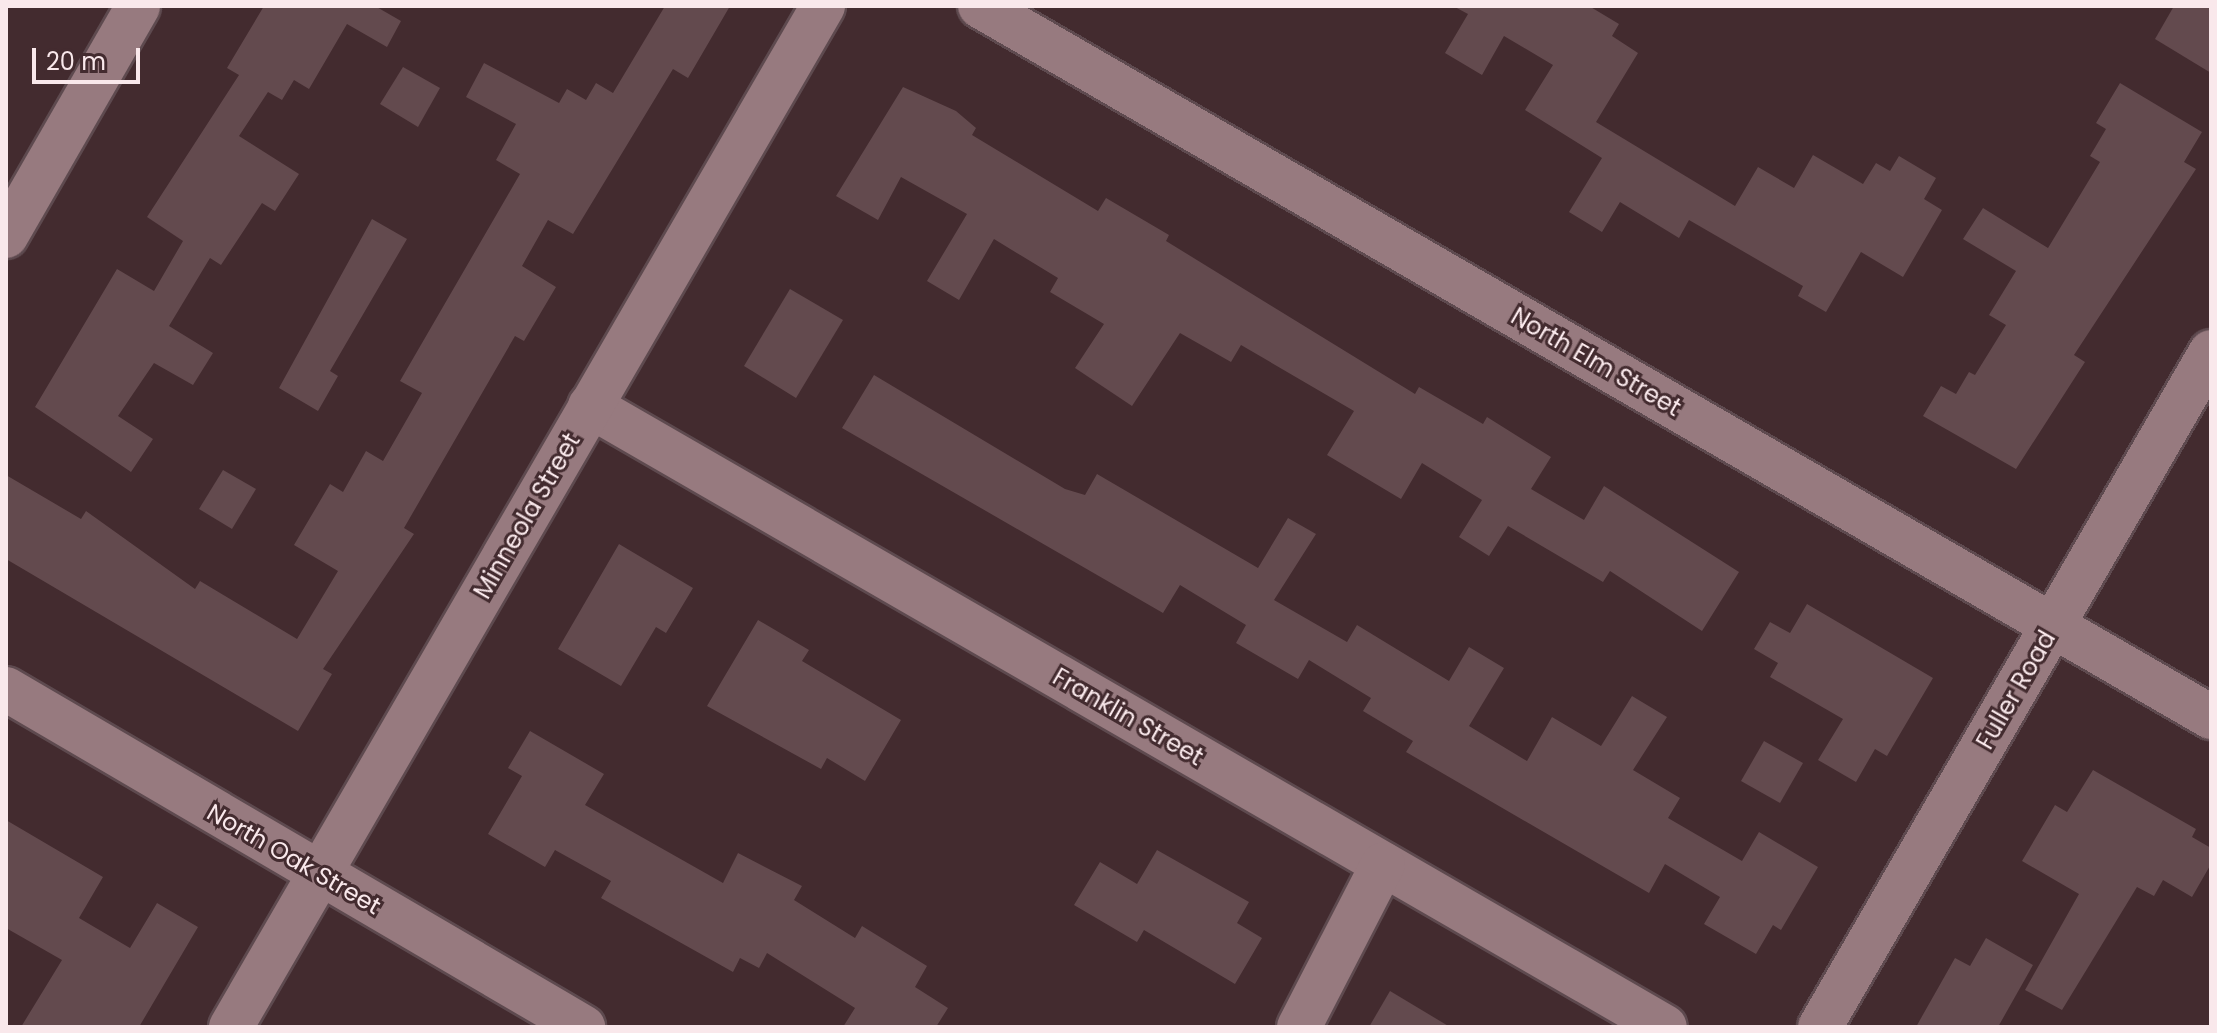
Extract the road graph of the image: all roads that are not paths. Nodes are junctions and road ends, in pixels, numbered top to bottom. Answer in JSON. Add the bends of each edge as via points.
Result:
{"nodes":[{"id":1,"x":138,"y":6,"type":"edge"},
{"id":2,"x":823,"y":6,"type":"edge"},
{"id":3,"x":980,"y":6,"type":"edge"},
{"id":4,"x":6,"y":236,"type":"edge"},
{"id":5,"x":2211,"y":352,"type":"edge"},
{"id":6,"x":590,"y":406,"type":"junction"},
{"id":7,"x":2053,"y":626,"type":"junction"},
{"id":8,"x":6,"y":689,"type":"edge"},
{"id":9,"x":2211,"y":717,"type":"edge"},
{"id":10,"x":1383,"y":864,"type":"junction"},
{"id":11,"x":319,"y":875,"type":"junction"},
{"id":12,"x":231,"y":1027,"type":"edge"},
{"id":13,"x":583,"y":1027,"type":"edge"},
{"id":14,"x":1299,"y":1027,"type":"edge"},
{"id":15,"x":1665,"y":1027,"type":"edge"},
{"id":16,"x":1820,"y":1027,"type":"edge"}],
"edges":[{"from":1,"to":4,"type":"street"},
{"from":2,"to":6,"type":"street","name":"Minneola Street"},
{"from":3,"to":7,"type":"street","name":"North Elm Street"},
{"from":5,"to":7,"type":"street","name":"Fuller Road"},
{"from":6,"to":10,"type":"street","name":"Franklin Street"},
{"from":6,"to":11,"type":"street","name":"Minneola Street"},
{"from":7,"to":9,"type":"street","name":"North Elm Street"},
{"from":7,"to":16,"type":"street","name":"Fuller Road"},
{"from":8,"to":11,"type":"street","name":"North Oak Street"},
{"from":10,"to":14,"type":"street"},
{"from":10,"to":15,"type":"street","name":"Franklin Street"},
{"from":11,"to":12,"type":"street","name":"Minneola Street"},
{"from":11,"to":13,"type":"street","name":"North Oak Street"}]}
